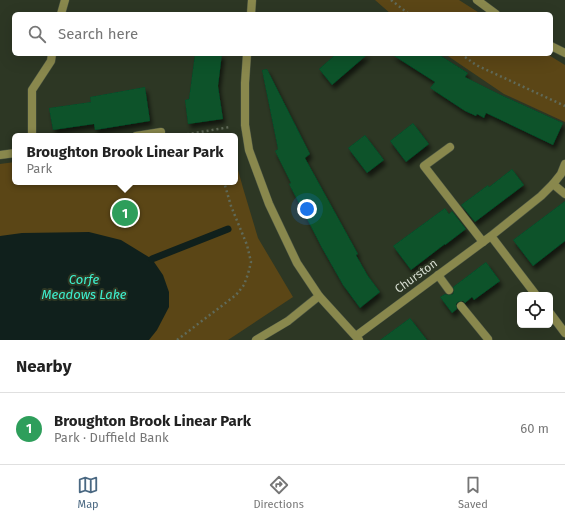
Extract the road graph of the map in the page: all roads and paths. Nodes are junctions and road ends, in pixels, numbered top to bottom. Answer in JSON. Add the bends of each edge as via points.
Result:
{"nodes":[{"id":1,"x":65,"y":0,"type":"edge"},
{"id":2,"x":252,"y":0,"type":"edge"},
{"id":3,"x":391,"y":0,"type":"edge"},
{"id":4,"x":477,"y":0,"type":"edge"},
{"id":5,"x":62,"y":12,"type":"edge"},
{"id":6,"x":251,"y":12,"type":"edge"},
{"id":7,"x":406,"y":12,"type":"edge"},
{"id":8,"x":493,"y":12,"type":"edge"},
{"id":9,"x":553,"y":47,"type":"edge"},
{"id":10,"x":565,"y":53,"type":"edge"},
{"id":11,"x":52,"y":56,"type":"edge"},
{"id":12,"x":247,"y":56,"type":"edge"},
{"id":13,"x":464,"y":56,"type":"edge"},
{"id":14,"x":565,"y":106,"type":"edge"},
{"id":15,"x":245,"y":125,"type":"junction"},
{"id":16,"x":161,"y":132,"type":"dead end"},
{"id":17,"x":32,"y":133,"type":"edge"},
{"id":18,"x":155,"y":133,"type":"edge"},
{"id":19,"x":196,"y":133,"type":"edge"},
{"id":20,"x":450,"y":147,"type":"dead end"},
{"id":21,"x":12,"y":153,"type":"edge"},
{"id":22,"x":0,"y":155,"type":"edge"},
{"id":23,"x":565,"y":164,"type":"edge"},
{"id":24,"x":553,"y":184,"type":"junction"},
{"id":25,"x":225,"y":185,"type":"edge"},
{"id":26,"x":565,"y":194,"type":"edge"},
{"id":27,"x":491,"y":236,"type":"junction"},
{"id":28,"x":483,"y":242,"type":"junction"},
{"id":29,"x":438,"y":275,"type":"junction"},
{"id":30,"x":449,"y":290,"type":"dead end"},
{"id":31,"x":534,"y":292,"type":"edge"},
{"id":32,"x":319,"y":296,"type":"junction"},
{"id":33,"x":461,"y":306,"type":"dead end"},
{"id":34,"x":553,"y":317,"type":"edge"},
{"id":35,"x":565,"y":333,"type":"edge"},
{"id":36,"x":357,"y":338,"type":"edge"},
{"id":37,"x":488,"y":339,"type":"edge"},
{"id":38,"x":177,"y":340,"type":"edge"},
{"id":39,"x":256,"y":340,"type":"edge"}],
"edges":[{"from":1,"to":5,"type":"street"},
{"from":2,"to":6,"type":"street"},
{"from":3,"to":7,"type":"path"},
{"from":4,"to":8,"type":"street"},
{"from":9,"to":10,"type":"street"},
{"from":11,"to":17,"type":"street","via":[[51,62],[32,90]]},
{"from":12,"to":15,"type":"street"},
{"from":13,"to":14,"type":"path","via":[[476,65]]},
{"from":15,"to":19,"type":"path"},
{"from":15,"to":32,"type":"street","via":[[249,150],[270,204],[297,263]]},
{"from":16,"to":18,"type":"street"},
{"from":20,"to":28,"type":"street","via":[[424,166]]},
{"from":21,"to":22,"type":"street"},
{"from":23,"to":24,"type":"street","name":"Churston"},
{"from":24,"to":26,"type":"street"},
{"from":24,"to":27,"type":"street","name":"Churston"},
{"from":25,"to":38,"type":"path","via":[[247,245],[251,262],[248,274],[236,295]]},
{"from":27,"to":28,"type":"street","name":"Churston"},
{"from":27,"to":31,"type":"street"},
{"from":28,"to":29,"type":"street","name":"Churston"},
{"from":29,"to":30,"type":"street"},
{"from":29,"to":36,"type":"street","name":"Churston"},
{"from":32,"to":36,"type":"street"},
{"from":32,"to":39,"type":"street","via":[[288,321]]},
{"from":33,"to":37,"type":"street"},
{"from":34,"to":35,"type":"street"}]}
